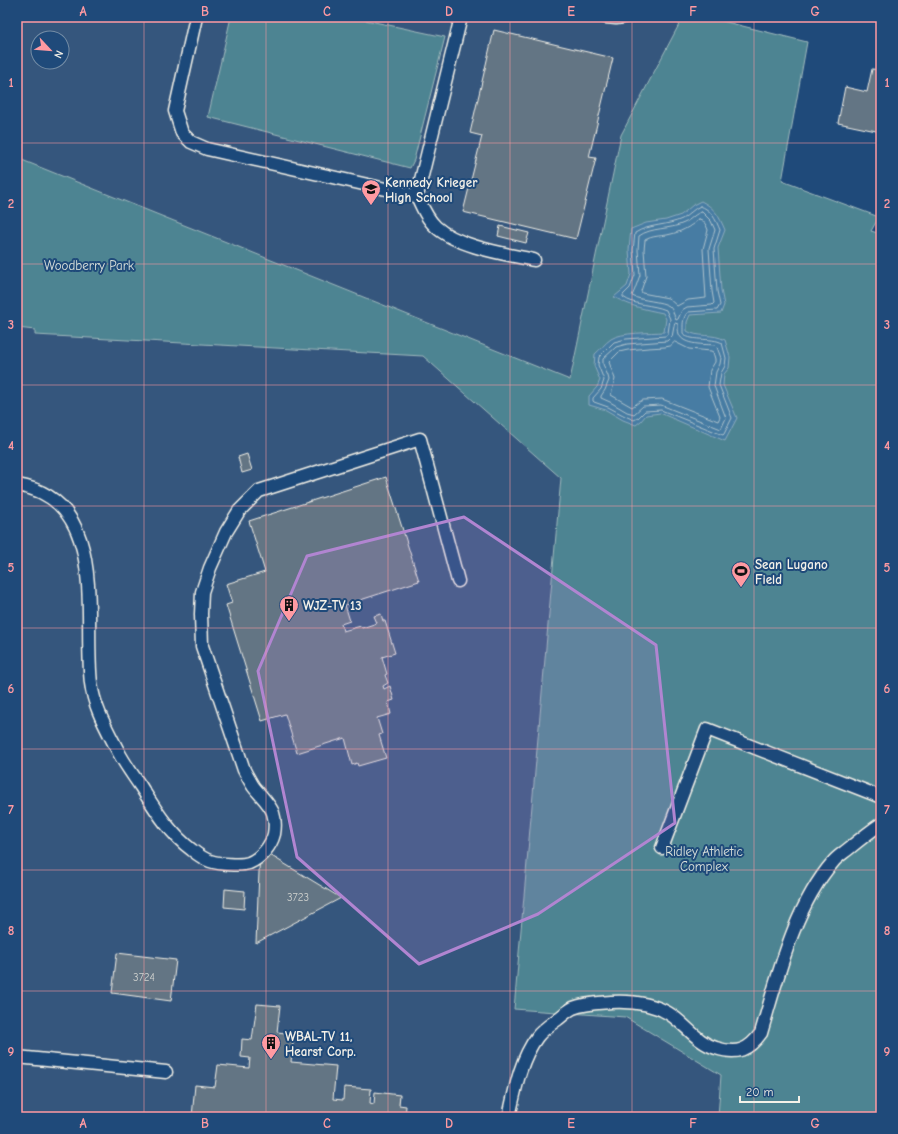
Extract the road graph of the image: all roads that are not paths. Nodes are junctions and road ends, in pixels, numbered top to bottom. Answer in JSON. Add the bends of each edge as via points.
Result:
{"nodes":[{"id":1,"x":196,"y":17,"type":"edge"},
{"id":2,"x":461,"y":17,"type":"edge"},
{"id":3,"x":606,"y":17,"type":"edge"},
{"id":4,"x":623,"y":17,"type":"edge"},
{"id":5,"x":417,"y":196,"type":"junction"},
{"id":6,"x":534,"y":260,"type":"dead end"},
{"id":7,"x":17,"y":485,"type":"edge"},
{"id":8,"x":458,"y":581,"type":"dead end"},
{"id":9,"x":881,"y":797,"type":"edge"},
{"id":10,"x":881,"y":824,"type":"edge"},
{"id":11,"x":662,"y":848,"type":"dead end"},
{"id":12,"x":17,"y":1058,"type":"edge"},
{"id":13,"x":166,"y":1072,"type":"dead end"},
{"id":14,"x":510,"y":1117,"type":"edge"}],
"edges":[{"from":1,"to":5,"type":"lane","via":[[175,111],[182,133],[191,142],[207,149]]},
{"from":2,"to":5,"type":"lane"},
{"from":3,"to":4,"type":"lane"},
{"from":5,"to":6,"type":"lane","via":[[429,220],[458,241]]},
{"from":7,"to":8,"type":"lane","via":[[30,487],[58,502],[68,513],[77,531],[88,578],[90,662],[96,707],[121,757],[175,834],[192,850],[210,861],[228,865],[249,863],[264,853],[272,841],[275,828],[273,812],[244,770],[202,646],[202,592],[226,532],[239,511],[259,491],[420,440]]},
{"from":9,"to":11,"type":"lane","via":[[706,729]]},
{"from":10,"to":14,"type":"lane","via":[[833,861],[813,889],[797,921],[761,1033],[754,1042],[745,1049],[732,1051],[716,1048],[701,1040],[668,1013],[651,1005],[627,1001],[592,1003],[572,1008],[538,1036],[526,1058],[517,1084]]},
{"from":12,"to":13,"type":"lane"}]}
